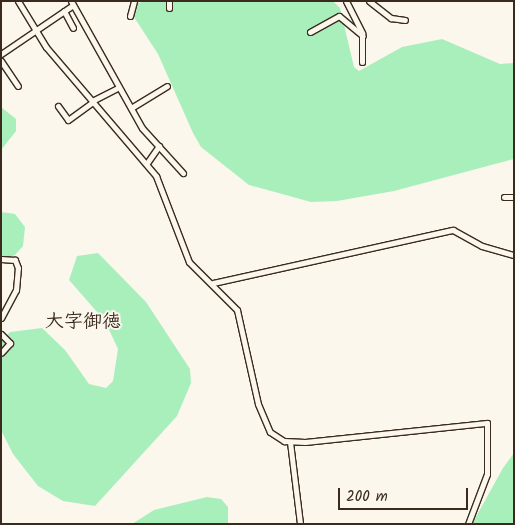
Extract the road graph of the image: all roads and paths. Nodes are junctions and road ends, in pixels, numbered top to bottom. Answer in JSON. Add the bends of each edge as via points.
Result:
{"nodes":[{"id":1,"x":18,"y":1,"type":"edge"},
{"id":2,"x":134,"y":1,"type":"edge"},
{"id":3,"x":169,"y":1,"type":"edge"},
{"id":4,"x":346,"y":1,"type":"edge"},
{"id":5,"x":369,"y":1,"type":"edge"},
{"id":6,"x":72,"y":3,"type":"edge"},
{"id":7,"x":169,"y":8,"type":"dead end"},
{"id":8,"x":64,"y":11,"type":"junction"},
{"id":9,"x":130,"y":16,"type":"dead end"},
{"id":10,"x":405,"y":20,"type":"dead end"},
{"id":11,"x":73,"y":28,"type":"dead end"},
{"id":12,"x":310,"y":32,"type":"dead end"},
{"id":13,"x":35,"y":34,"type":"junction"},
{"id":14,"x":363,"y":36,"type":"junction"},
{"id":15,"x":1,"y":54,"type":"edge"},
{"id":16,"x":1,"y":61,"type":"edge"},
{"id":17,"x":362,"y":62,"type":"dead end"},
{"id":18,"x":18,"y":86,"type":"dead end"},
{"id":19,"x":167,"y":86,"type":"dead end"},
{"id":20,"x":119,"y":87,"type":"junction"},
{"id":21,"x":93,"y":101,"type":"junction"},
{"id":22,"x":58,"y":106,"type":"dead end"},
{"id":23,"x":131,"y":108,"type":"junction"},
{"id":24,"x":159,"y":146,"type":"junction"},
{"id":25,"x":147,"y":163,"type":"junction"},
{"id":26,"x":183,"y":173,"type":"dead end"},
{"id":27,"x":504,"y":197,"type":"dead end"},
{"id":28,"x":514,"y":197,"type":"edge"},
{"id":29,"x":514,"y":255,"type":"edge"},
{"id":30,"x":1,"y":259,"type":"edge"},
{"id":31,"x":212,"y":283,"type":"junction"},
{"id":32,"x":1,"y":318,"type":"edge"},
{"id":33,"x":1,"y":334,"type":"edge"},
{"id":34,"x":1,"y":353,"type":"edge"},
{"id":35,"x":290,"y":442,"type":"junction"},
{"id":36,"x":300,"y":524,"type":"edge"},
{"id":37,"x":468,"y":524,"type":"edge"}],
"edges":[{"from":1,"to":13,"type":"street"},
{"from":2,"to":9,"type":"street"},
{"from":3,"to":7,"type":"street"},
{"from":4,"to":14,"type":"street"},
{"from":5,"to":10,"type":"street","via":[[391,18]]},
{"from":6,"to":8,"type":"street"},
{"from":6,"to":20,"type":"street"},
{"from":8,"to":11,"type":"street"},
{"from":8,"to":13,"type":"street"},
{"from":12,"to":14,"type":"street","via":[[339,16]]},
{"from":13,"to":15,"type":"street"},
{"from":13,"to":21,"type":"street"},
{"from":14,"to":17,"type":"street"},
{"from":16,"to":18,"type":"street"},
{"from":19,"to":23,"type":"street"},
{"from":20,"to":21,"type":"street"},
{"from":20,"to":23,"type":"street"},
{"from":21,"to":22,"type":"street","via":[[68,120]]},
{"from":21,"to":25,"type":"street"},
{"from":23,"to":24,"type":"street"},
{"from":24,"to":25,"type":"street"},
{"from":24,"to":26,"type":"street"},
{"from":25,"to":31,"type":"street","via":[[156,176],[184,254]]},
{"from":27,"to":28,"type":"street"},
{"from":29,"to":31,"type":"street","via":[[482,246],[452,230]]},
{"from":30,"to":32,"type":"street","via":[[15,260],[18,268],[16,290]]},
{"from":31,"to":35,"type":"street","via":[[229,300],[242,323],[262,420],[270,432]]},
{"from":33,"to":34,"type":"street","via":[[10,343]]},
{"from":35,"to":36,"type":"street"},
{"from":35,"to":37,"type":"street","via":[[488,423],[487,474]]}]}
